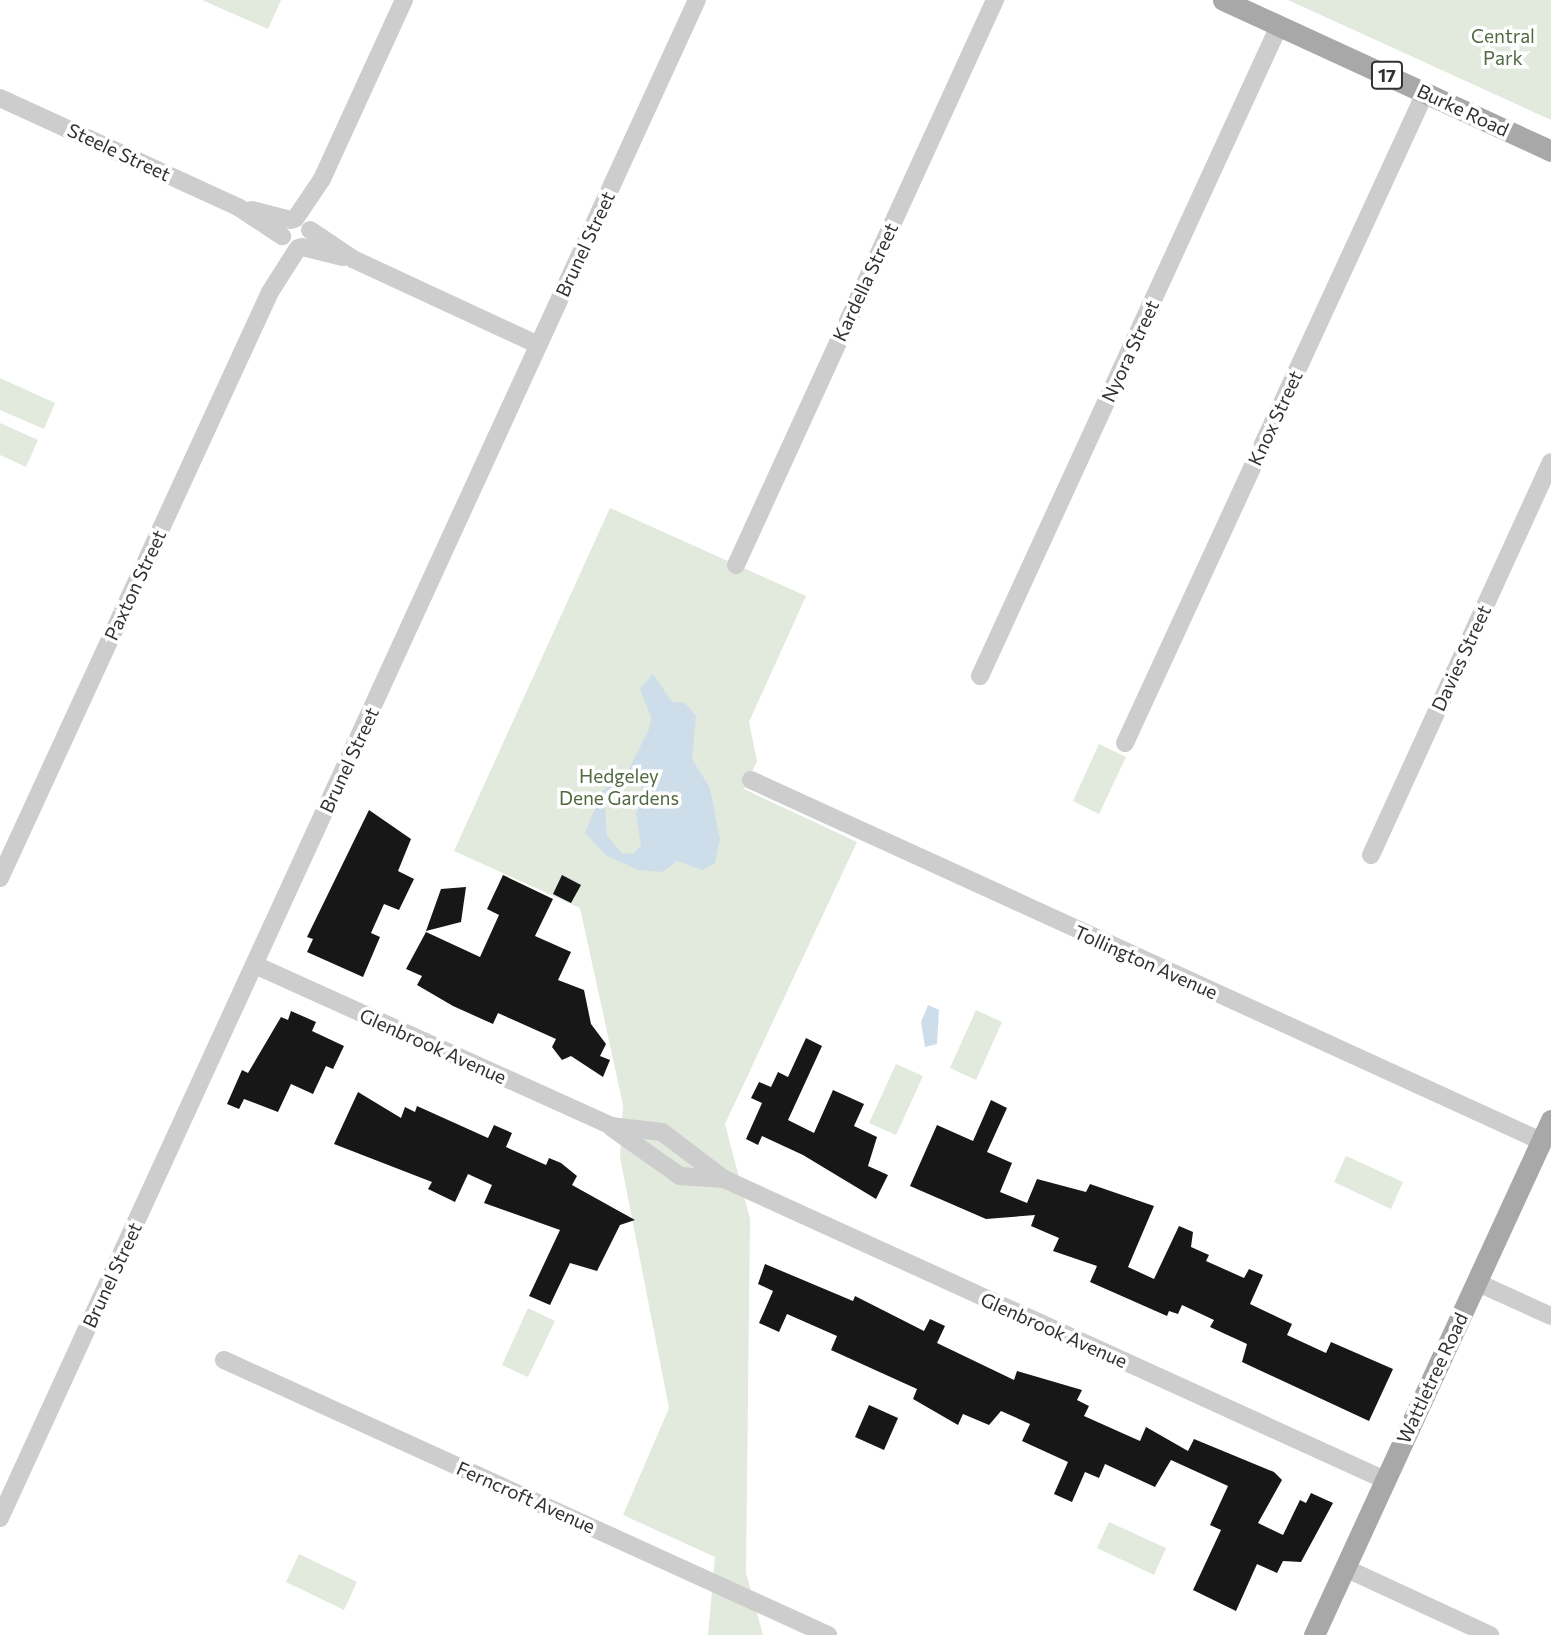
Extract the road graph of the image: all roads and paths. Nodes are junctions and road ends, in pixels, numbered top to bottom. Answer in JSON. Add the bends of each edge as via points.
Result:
{"nodes":[{"id":1,"x":404,"y":0,"type":"edge"},
{"id":2,"x":696,"y":0,"type":"edge"},
{"id":3,"x":995,"y":0,"type":"edge"},
{"id":4,"x":1223,"y":0,"type":"edge"},
{"id":5,"x":1279,"y":26,"type":"junction"},
{"id":6,"x":1425,"y":93,"type":"junction"},
{"id":7,"x":0,"y":98,"type":"edge"},
{"id":8,"x":1551,"y":150,"type":"edge"},
{"id":9,"x":238,"y":207,"type":"junction"},
{"id":10,"x":301,"y":224,"type":"junction"},
{"id":11,"x":291,"y":243,"type":"junction"},
{"id":12,"x":354,"y":259,"type":"junction"},
{"id":13,"x":538,"y":345,"type":"junction"},
{"id":14,"x":1551,"y":462,"type":"edge"},
{"id":15,"x":736,"y":565,"type":"dead end"},
{"id":16,"x":980,"y":676,"type":"dead end"},
{"id":17,"x":1125,"y":743,"type":"dead end"},
{"id":18,"x":751,"y":780,"type":"dead end"},
{"id":19,"x":1371,"y":855,"type":"dead end"},
{"id":20,"x":0,"y":878,"type":"edge"},
{"id":21,"x":256,"y":965,"type":"junction"},
{"id":22,"x":1551,"y":1120,"type":"edge"},
{"id":23,"x":1541,"y":1141,"type":"junction"},
{"id":24,"x":1476,"y":1282,"type":"junction"},
{"id":25,"x":1551,"y":1316,"type":"edge"},
{"id":26,"x":224,"y":1360,"type":"dead end"},
{"id":27,"x":1385,"y":1480,"type":"junction"},
{"id":28,"x":0,"y":1518,"type":"edge"},
{"id":29,"x":1345,"y":1568,"type":"junction"},
{"id":30,"x":828,"y":1635,"type":"edge"},
{"id":31,"x":1314,"y":1635,"type":"edge"},
{"id":32,"x":1490,"y":1635,"type":"edge"}],
"edges":[{"from":1,"to":10,"type":"street"},
{"from":2,"to":13,"type":"street","name":"Brunel Street"},
{"from":3,"to":15,"type":"street","name":"Kardella Street"},
{"from":4,"to":5,"type":"main road","name":"Burke Road","number":"17"},
{"from":5,"to":6,"type":"main road","name":"Burke Road","number":"17"},
{"from":5,"to":16,"type":"street","name":"Nyora Street"},
{"from":6,"to":8,"type":"main road","name":"Burke Road","number":"17"},
{"from":6,"to":17,"type":"street","name":"Knox Street"},
{"from":7,"to":9,"type":"street","name":"Steele Street"},
{"from":9,"to":10,"type":"street","name":"Steele Street"},
{"from":9,"to":11,"type":"street","name":"Steele Street"},
{"from":10,"to":11,"type":"street"},
{"from":10,"to":11,"type":"street"},
{"from":10,"to":12,"type":"street","name":"Steele Street"},
{"from":11,"to":12,"type":"street","name":"Steele Street"},
{"from":11,"to":20,"type":"street","name":"Paxton Street"},
{"from":12,"to":13,"type":"street","name":"Steele Street"},
{"from":13,"to":21,"type":"street","name":"Brunel Street"},
{"from":14,"to":19,"type":"street","name":"Davies Street"},
{"from":18,"to":23,"type":"street","name":"Tollington Avenue"},
{"from":21,"to":27,"type":"street","name":"Glenbrook Avenue","via":[[611,1126],[662,1132],[724,1179]]},
{"from":21,"to":28,"type":"street","name":"Brunel Street"},
{"from":22,"to":23,"type":"main road","name":"Wattletree Road"},
{"from":23,"to":24,"type":"main road","name":"Wattletree Road"},
{"from":24,"to":25,"type":"street"},
{"from":24,"to":27,"type":"main road","name":"Wattletree Road"},
{"from":26,"to":30,"type":"street","name":"Ferncroft Avenue"},
{"from":27,"to":29,"type":"main road","name":"Wattletree Road"},
{"from":29,"to":31,"type":"main road","name":"Wattletree Road"},
{"from":29,"to":32,"type":"street"}]}
